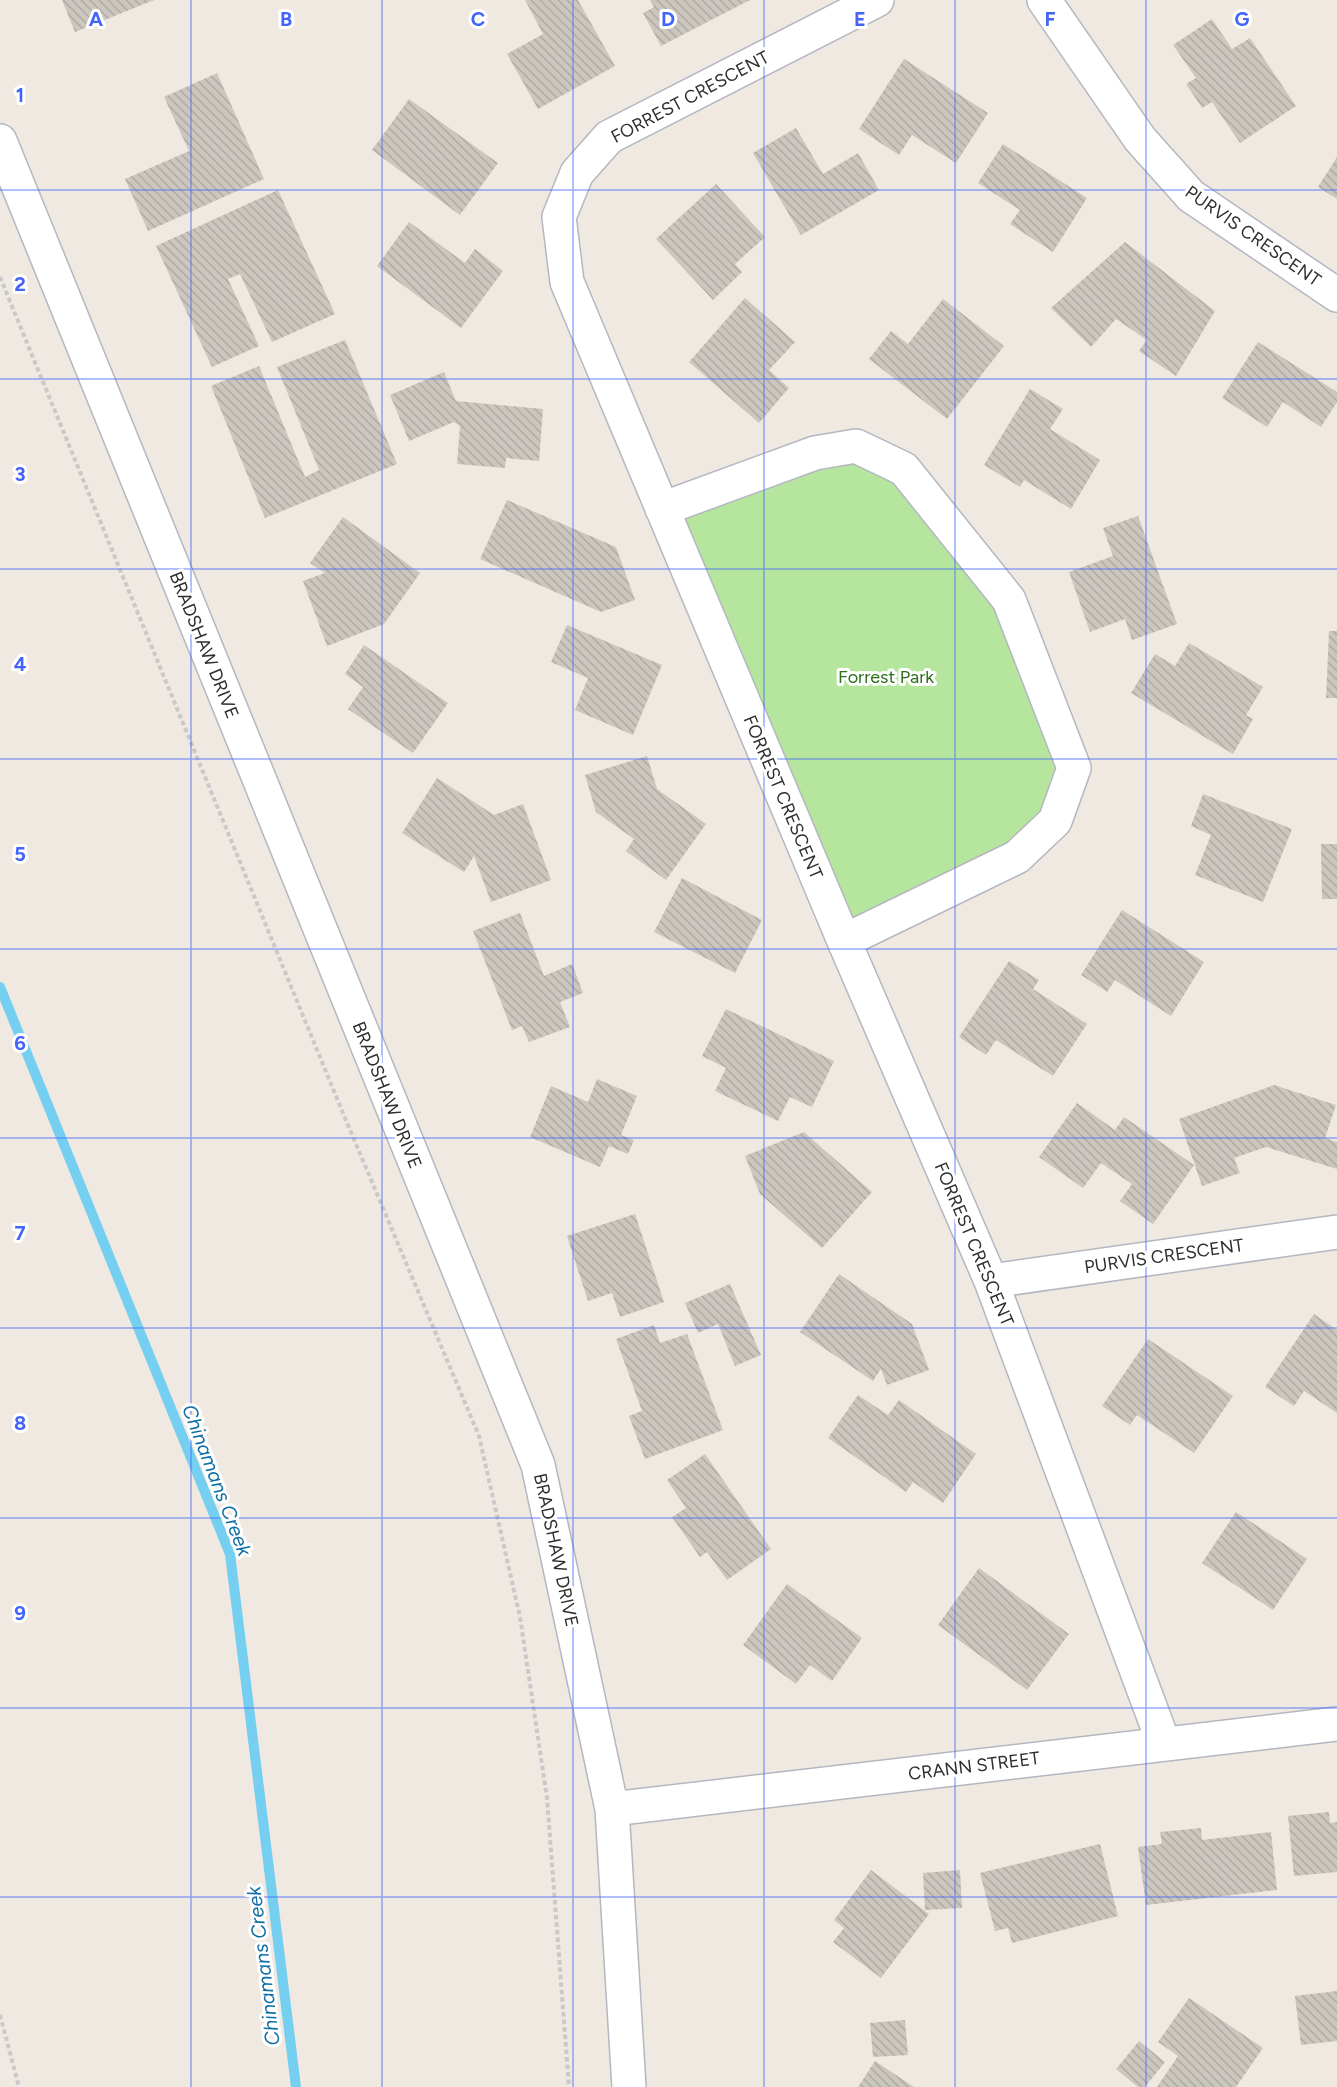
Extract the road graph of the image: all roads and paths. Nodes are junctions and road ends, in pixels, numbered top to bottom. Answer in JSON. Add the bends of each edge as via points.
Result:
{"nodes":[{"id":1,"x":877,"y":0,"type":"edge"},
{"id":2,"x":1044,"y":0,"type":"edge"},
{"id":3,"x":0,"y":141,"type":"edge"},
{"id":4,"x":0,"y":277,"type":"edge"},
{"id":5,"x":1337,"y":294,"type":"edge"},
{"id":6,"x":662,"y":509,"type":"junction"},
{"id":7,"x":844,"y":940,"type":"junction"},
{"id":8,"x":1337,"y":1232,"type":"edge"},
{"id":9,"x":992,"y":1281,"type":"junction"},
{"id":10,"x":1337,"y":1724,"type":"edge"},
{"id":11,"x":1164,"y":1744,"type":"junction"},
{"id":12,"x":612,"y":1809,"type":"junction"},
{"id":13,"x":0,"y":2015,"type":"edge"},
{"id":14,"x":19,"y":2087,"type":"edge"},
{"id":15,"x":569,"y":2087,"type":"edge"},
{"id":16,"x":629,"y":2087,"type":"edge"}],
"edges":[{"from":1,"to":6,"type":"street","name":"FORREST CRESCENT","via":[[609,137],[578,173],[559,216],[567,282]]},
{"from":2,"to":5,"type":"street","name":"PURVIS CRESCENT","via":[[1140,139],[1191,196]]},
{"from":3,"to":12,"type":"street","name":"BRADSHAW DRIVE","via":[[538,1465]]},
{"from":4,"to":15,"type":"path","via":[[479,1436],[520,1617],[547,1798]]},
{"from":6,"to":7,"type":"street","name":"FORREST CRESCENT"},
{"from":6,"to":7,"type":"street","via":[[815,453],[855,446],[904,469],[1009,600],[1074,768],[1055,820],[1017,856]]},
{"from":7,"to":9,"type":"street","name":"FORREST CRESCENT"},
{"from":8,"to":9,"type":"street","name":"PURVIS CRESCENT"},
{"from":9,"to":11,"type":"street","name":"FORREST CRESCENT"},
{"from":10,"to":11,"type":"street","name":"CRANN STREET"},
{"from":11,"to":12,"type":"street","name":"CRANN STREET"},
{"from":12,"to":16,"type":"street","name":"BRADSHAW DRIVE"},
{"from":13,"to":14,"type":"path"}]}
